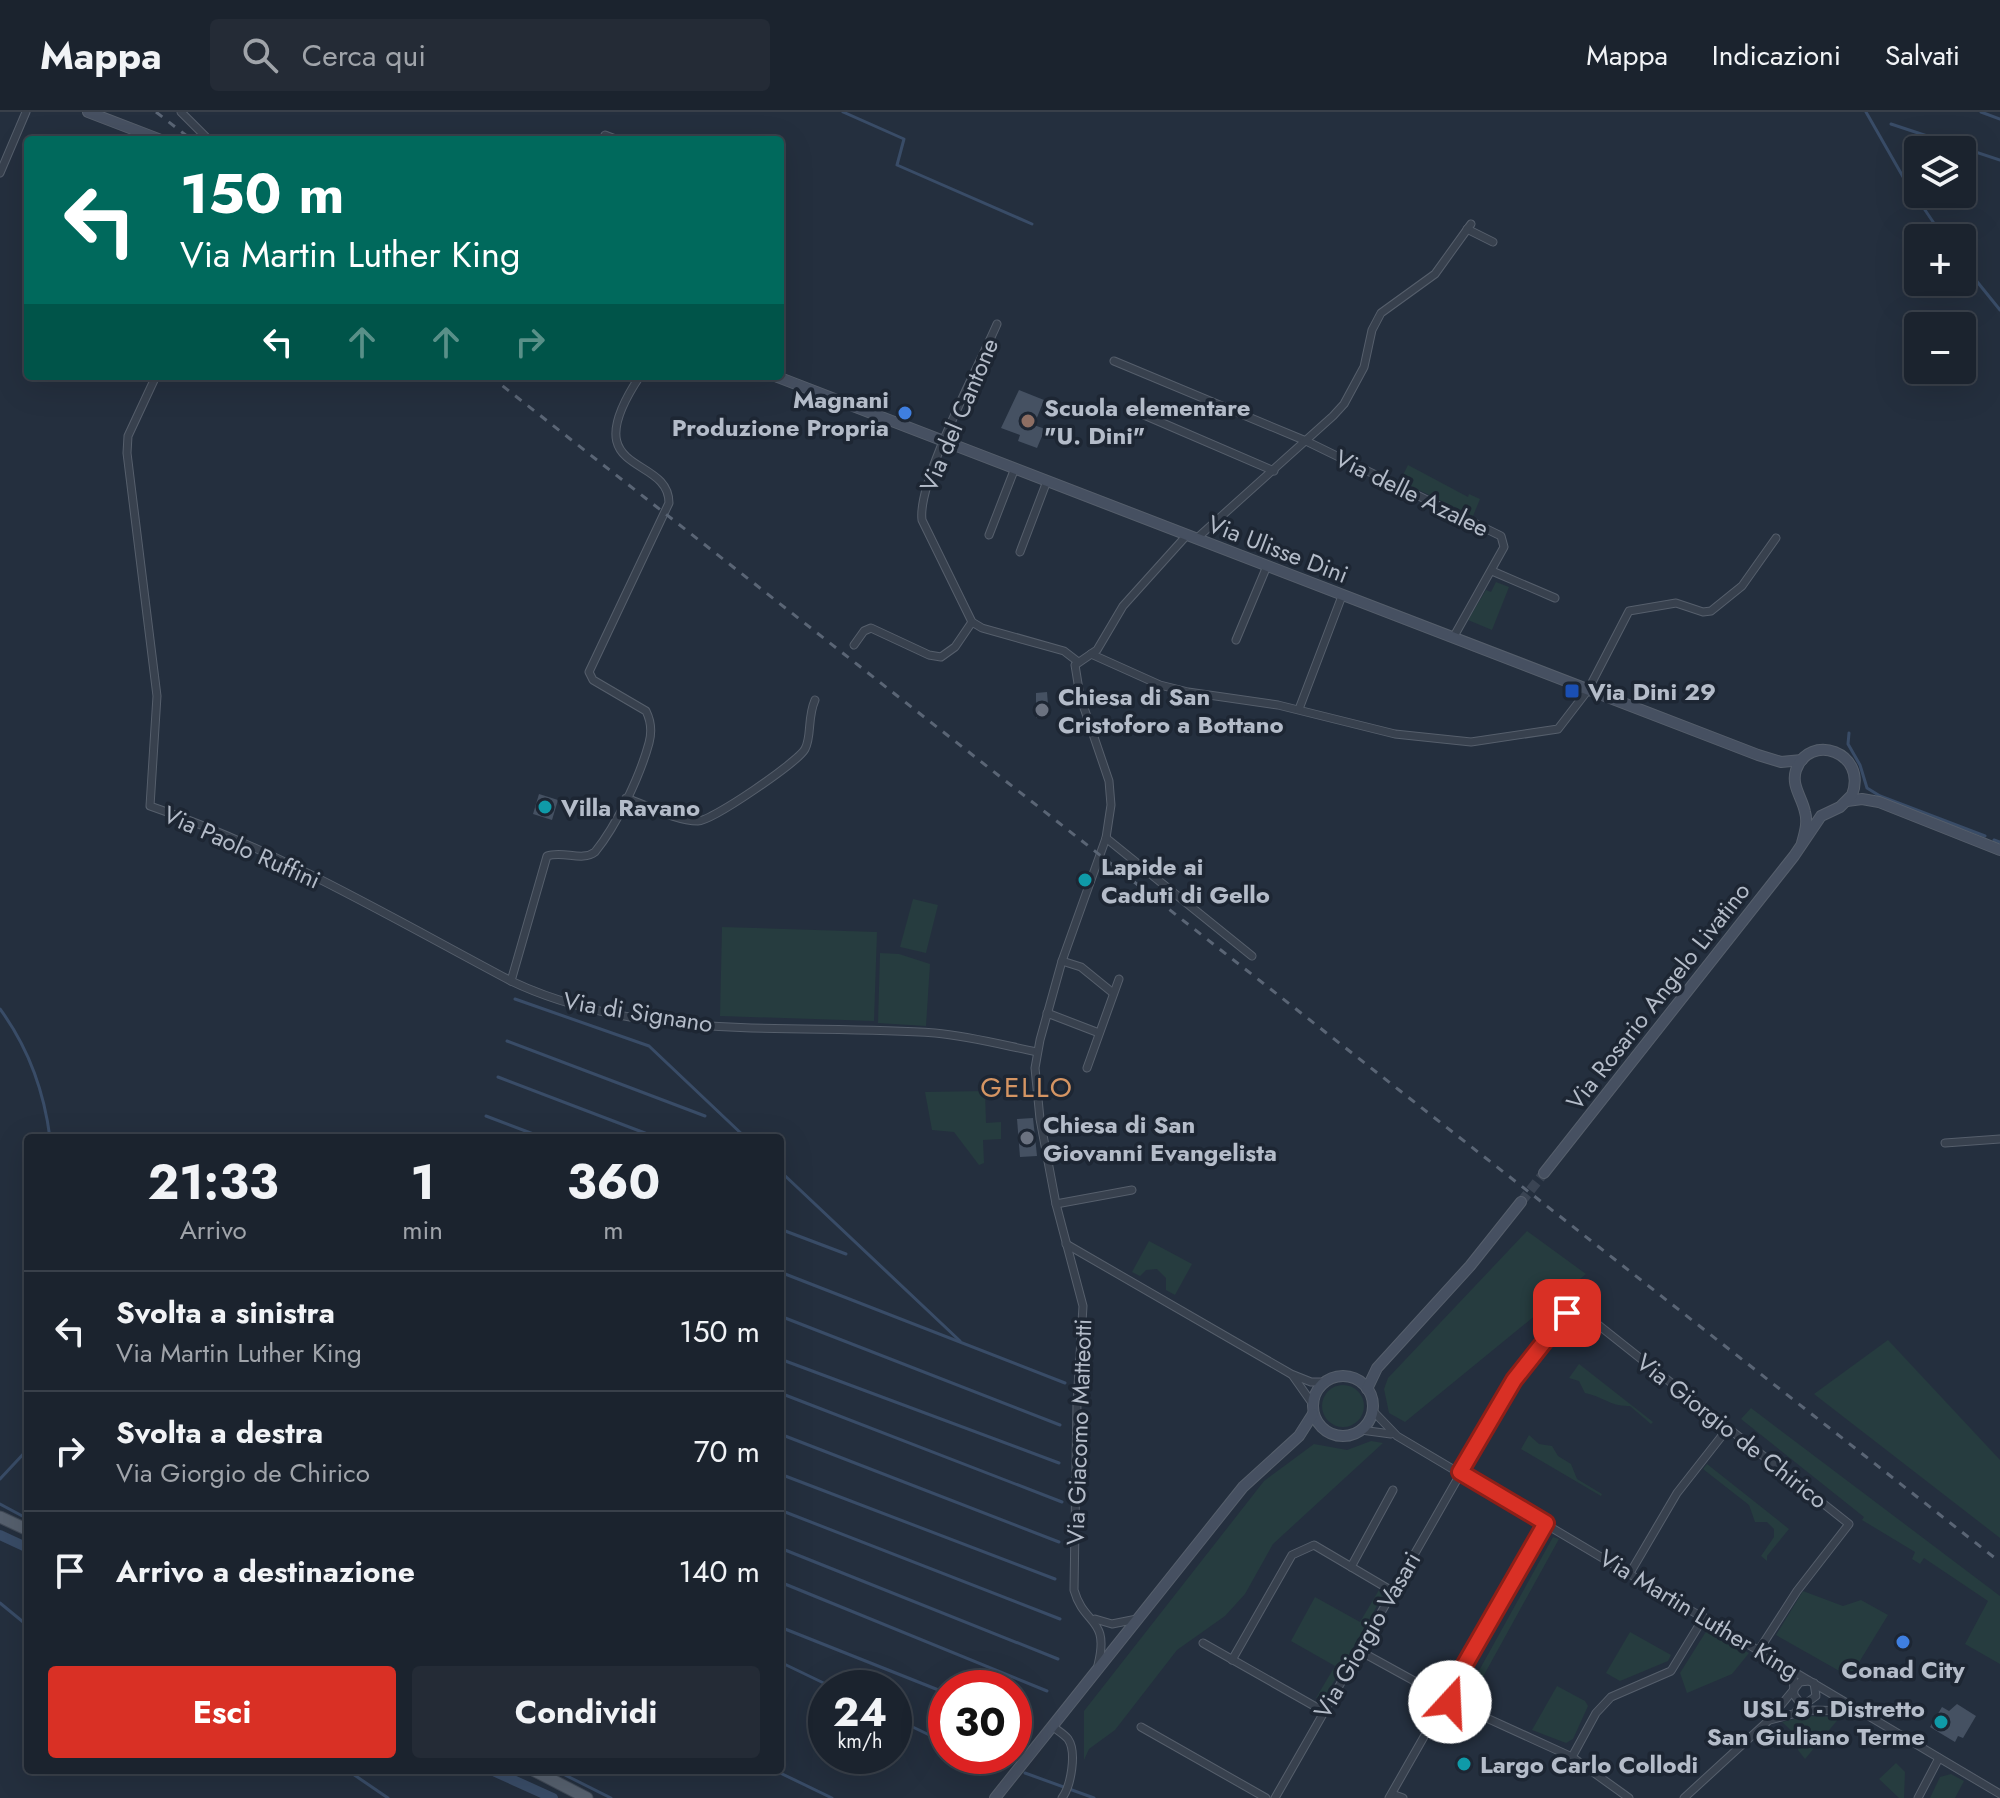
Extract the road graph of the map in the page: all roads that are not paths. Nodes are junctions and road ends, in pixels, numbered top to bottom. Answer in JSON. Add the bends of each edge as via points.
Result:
{"nodes":[{"id":1,"x":26,"y":112,"type":"edge"},
{"id":2,"x":88,"y":112,"type":"edge"},
{"id":3,"x":181,"y":112,"type":"edge"},
{"id":4,"x":151,"y":136,"type":"edge"},
{"id":5,"x":205,"y":136,"type":"edge"},
{"id":6,"x":0,"y":173,"type":"edge"},
{"id":7,"x":1493,"y":242,"type":"dead end"},
{"id":8,"x":997,"y":324,"type":"dead end"},
{"id":9,"x":1114,"y":361,"type":"dead end"},
{"id":10,"x":784,"y":379,"type":"edge"},
{"id":11,"x":154,"y":380,"type":"edge"},
{"id":12,"x":637,"y":380,"type":"edge"},
{"id":13,"x":1144,"y":415,"type":"dead end"},
{"id":14,"x":944,"y":441,"type":"junction"},
{"id":15,"x":1306,"y":441,"type":"junction"},
{"id":16,"x":1015,"y":468,"type":"junction"},
{"id":17,"x":1274,"y":471,"type":"junction"},
{"id":18,"x":1047,"y":481,"type":"junction"},
{"id":19,"x":989,"y":535,"type":"dead end"},
{"id":20,"x":1192,"y":537,"type":"junction"},
{"id":21,"x":1776,"y":538,"type":"dead end"},
{"id":22,"x":1020,"y":552,"type":"dead end"},
{"id":23,"x":1267,"y":566,"type":"junction"},
{"id":24,"x":1492,"y":571,"type":"junction"},
{"id":25,"x":1342,"y":596,"type":"junction"},
{"id":26,"x":1555,"y":598,"type":"dead end"},
{"id":27,"x":972,"y":622,"type":"junction"},
{"id":28,"x":1453,"y":638,"type":"junction"},
{"id":29,"x":1236,"y":640,"type":"dead end"},
{"id":30,"x":854,"y":645,"type":"dead end"},
{"id":31,"x":1091,"y":654,"type":"junction"},
{"id":32,"x":1077,"y":661,"type":"junction"},
{"id":33,"x":1588,"y":690,"type":"junction"},
{"id":34,"x":815,"y":700,"type":"dead end"},
{"id":35,"x":1299,"y":709,"type":"junction"},
{"id":36,"x":1767,"y":758,"type":"junction"},
{"id":37,"x":1802,"y":760,"type":"junction"},
{"id":38,"x":1855,"y":777,"type":"junction"},
{"id":39,"x":1794,"y":779,"type":"junction"},
{"id":40,"x":626,"y":798,"type":"junction"},
{"id":41,"x":1801,"y":799,"type":"junction"},
{"id":42,"x":1847,"y":801,"type":"junction"},
{"id":43,"x":1879,"y":802,"type":"junction"},
{"id":44,"x":1832,"y":810,"type":"junction"},
{"id":45,"x":1106,"y":838,"type":"junction"},
{"id":46,"x":1802,"y":843,"type":"junction"},
{"id":47,"x":2000,"y":850,"type":"edge"},
{"id":48,"x":1252,"y":956,"type":"dead end"},
{"id":49,"x":1062,"y":961,"type":"junction"},
{"id":50,"x":1119,"y":979,"type":"dead end"},
{"id":51,"x":511,"y":981,"type":"junction"},
{"id":52,"x":1113,"y":993,"type":"junction"},
{"id":53,"x":1047,"y":1013,"type":"junction"},
{"id":54,"x":1099,"y":1033,"type":"junction"},
{"id":55,"x":1037,"y":1052,"type":"junction"},
{"id":56,"x":1087,"y":1068,"type":"dead end"},
{"id":57,"x":2000,"y":1139,"type":"edge"},
{"id":58,"x":1945,"y":1143,"type":"dead end"},
{"id":59,"x":1544,"y":1173,"type":"tunnel mouth"},
{"id":60,"x":1132,"y":1190,"type":"dead end"},
{"id":61,"x":1521,"y":1202,"type":"tunnel mouth"},
{"id":62,"x":1056,"y":1204,"type":"junction"},
{"id":63,"x":1066,"y":1244,"type":"junction"},
{"id":64,"x":1377,"y":1368,"type":"junction"},
{"id":65,"x":1291,"y":1374,"type":"junction"},
{"id":66,"x":1353,"y":1377,"type":"junction"},
{"id":67,"x":1324,"y":1382,"type":"junction"},
{"id":68,"x":1367,"y":1389,"type":"junction"},
{"id":69,"x":1313,"y":1408,"type":"junction"},
{"id":70,"x":1372,"y":1410,"type":"junction"},
{"id":71,"x":1728,"y":1428,"type":"junction"},
{"id":72,"x":1361,"y":1430,"type":"junction"},
{"id":73,"x":1326,"y":1431,"type":"junction"},
{"id":74,"x":1299,"y":1436,"type":"junction"},
{"id":75,"x":1397,"y":1436,"type":"junction"},
{"id":76,"x":1460,"y":1472,"type":"junction"},
{"id":77,"x":1393,"y":1490,"type":"dead end"},
{"id":78,"x":0,"y":1517,"type":"edge"},
{"id":79,"x":1546,"y":1523,"type":"junction"},
{"id":80,"x":24,"y":1528,"type":"edge"},
{"id":81,"x":1351,"y":1567,"type":"junction"},
{"id":82,"x":1630,"y":1573,"type":"junction"},
{"id":83,"x":1392,"y":1591,"type":"junction"},
{"id":84,"x":1704,"y":1617,"type":"junction"},
{"id":85,"x":1095,"y":1619,"type":"junction"},
{"id":86,"x":1137,"y":1619,"type":"junction"},
{"id":87,"x":1203,"y":1643,"type":"dead end"},
{"id":88,"x":1358,"y":1650,"type":"junction"},
{"id":89,"x":1759,"y":1650,"type":"junction"},
{"id":90,"x":1232,"y":1660,"type":"junction"},
{"id":91,"x":1097,"y":1669,"type":"junction"},
{"id":92,"x":1793,"y":1670,"type":"junction"},
{"id":93,"x":1812,"y":1682,"type":"junction"},
{"id":94,"x":1795,"y":1689,"type":"junction"},
{"id":95,"x":1445,"y":1699,"type":"junction"},
{"id":96,"x":1805,"y":1704,"type":"junction"},
{"id":97,"x":1323,"y":1711,"type":"junction"},
{"id":98,"x":1863,"y":1711,"type":"junction"},
{"id":99,"x":1795,"y":1712,"type":"junction"},
{"id":100,"x":1768,"y":1721,"type":"junction"},
{"id":101,"x":1052,"y":1726,"type":"junction"},
{"id":102,"x":1141,"y":1727,"type":"dead end"},
{"id":103,"x":1572,"y":1757,"type":"junction"},
{"id":104,"x":1939,"y":1758,"type":"junction"},
{"id":105,"x":541,"y":1774,"type":"edge"},
{"id":106,"x":1066,"y":1791,"type":"edge"},
{"id":107,"x":2000,"y":1794,"type":"edge"},
{"id":108,"x":1390,"y":1796,"type":"edge"},
{"id":109,"x":587,"y":1798,"type":"edge"},
{"id":110,"x":995,"y":1798,"type":"edge"},
{"id":111,"x":1266,"y":1798,"type":"edge"},
{"id":112,"x":1275,"y":1798,"type":"edge"},
{"id":113,"x":1403,"y":1798,"type":"edge"},
{"id":114,"x":1629,"y":1798,"type":"edge"},
{"id":115,"x":1684,"y":1798,"type":"edge"},
{"id":116,"x":1918,"y":1798,"type":"edge"}],
"edges":[{"from":1,"to":6,"type":"street"},
{"from":2,"to":4,"type":"street"},
{"from":3,"to":5,"type":"street"},
{"from":7,"to":15,"type":"street","via":[[1469,227],[1435,274],[1381,313],[1364,367],[1344,404]]},
{"from":8,"to":14,"type":"street","name":"Via del Cantone"},
{"from":9,"to":15,"type":"street"},
{"from":10,"to":14,"type":"street","name":"Via Ulisse Dini"},
{"from":11,"to":51,"type":"street","name":"Via Paolo Ruffini","via":[[128,436],[127,453],[157,696],[150,806],[306,875]]},
{"from":12,"to":40,"type":"street","via":[[619,409],[616,438],[631,461],[665,486],[669,503],[589,672],[649,718],[649,743]]},
{"from":13,"to":17,"type":"street"},
{"from":14,"to":16,"type":"street","name":"Via Ulisse Dini"},
{"from":14,"to":27,"type":"street","name":"Via del Cantone","via":[[922,505],[922,520]]},
{"from":15,"to":17,"type":"street"},
{"from":15,"to":24,"type":"street","name":"Via delle Azalee","via":[[1501,536],[1504,547]]},
{"from":16,"to":18,"type":"street","name":"Via Ulisse Dini"},
{"from":16,"to":19,"type":"street"},
{"from":17,"to":20,"type":"street"},
{"from":18,"to":20,"type":"street","name":"Via Ulisse Dini"},
{"from":18,"to":22,"type":"street"},
{"from":20,"to":23,"type":"street","name":"Via Ulisse Dini"},
{"from":20,"to":31,"type":"street","via":[[1123,606]]},
{"from":21,"to":33,"type":"street","via":[[1742,586],[1711,611],[1676,603],[1629,611]]},
{"from":23,"to":25,"type":"street","name":"Via Ulisse Dini"},
{"from":23,"to":29,"type":"street"},
{"from":24,"to":26,"type":"street"},
{"from":24,"to":28,"type":"street","name":"Via delle Azalee"},
{"from":25,"to":28,"type":"street","name":"Via Ulisse Dini"},
{"from":25,"to":35,"type":"street"},
{"from":27,"to":30,"type":"street","via":[[941,657],[871,628]]},
{"from":27,"to":32,"type":"street","via":[[1064,651]]},
{"from":28,"to":33,"type":"street","name":"Via Ulisse Dini"},
{"from":31,"to":32,"type":"street"},
{"from":31,"to":35,"type":"street","via":[[1169,687]]},
{"from":32,"to":45,"type":"street","name":"Via Giacomo Matteotti","via":[[1080,696],[1112,798]]},
{"from":33,"to":35,"type":"street","via":[[1558,729],[1471,742],[1395,734]]},
{"from":33,"to":36,"type":"street","name":"Via Ulisse Dini"},
{"from":34,"to":40,"type":"street","via":[[807,720],[808,742],[793,764],[714,817],[692,820]]},
{"from":36,"to":37,"type":"street"},
{"from":36,"to":39,"type":"street"},
{"from":37,"to":38,"type":"street","via":[[1812,752],[1831,750],[1848,760]]},
{"from":37,"to":39,"type":"street"},
{"from":38,"to":42,"type":"street"},
{"from":38,"to":43,"type":"street"},
{"from":39,"to":41,"type":"street"},
{"from":40,"to":51,"type":"street","via":[[591,856],[547,856]]},
{"from":41,"to":44,"type":"street","via":[[1816,809]]},
{"from":41,"to":46,"type":"street","via":[[1806,821]]},
{"from":42,"to":43,"type":"street"},
{"from":42,"to":44,"type":"street"},
{"from":43,"to":47,"type":"street"},
{"from":44,"to":46,"type":"street","name":"Via Rosario Angelo Livatino","via":[[1821,816]]},
{"from":45,"to":48,"type":"street"},
{"from":45,"to":49,"type":"street","name":"Via Giacomo Matteotti"},
{"from":46,"to":59,"type":"street","name":"Via Rosario Angelo Livatino"},
{"from":49,"to":52,"type":"street","via":[[1081,967]]},
{"from":49,"to":53,"type":"street","name":"Via Giacomo Matteotti"},
{"from":50,"to":52,"type":"street"},
{"from":51,"to":55,"type":"street","name":"Via di Signano","via":[[566,1003],[661,1020],[944,1034]]},
{"from":52,"to":54,"type":"street"},
{"from":53,"to":54,"type":"street"},
{"from":53,"to":55,"type":"street","name":"Via Giacomo Matteotti"},
{"from":54,"to":56,"type":"street"},
{"from":55,"to":62,"type":"street","name":"Via Giacomo Matteotti","via":[[1037,1095]]},
{"from":57,"to":58,"type":"street"},
{"from":60,"to":62,"type":"street"},
{"from":61,"to":64,"type":"street"},
{"from":62,"to":63,"type":"street","name":"Via Giacomo Matteotti"},
{"from":63,"to":65,"type":"street"},
{"from":63,"to":85,"type":"street","name":"Via Giacomo Matteotti","via":[[1083,1306],[1074,1590]]},
{"from":64,"to":66,"type":"street"},
{"from":64,"to":68,"type":"street"},
{"from":65,"to":67,"type":"street"},
{"from":65,"to":69,"type":"street"},
{"from":66,"to":67,"type":"street"},
{"from":66,"to":68,"type":"street"},
{"from":67,"to":69,"type":"street"},
{"from":68,"to":70,"type":"street"},
{"from":69,"to":73,"type":"street"},
{"from":69,"to":74,"type":"street"},
{"from":70,"to":72,"type":"street"},
{"from":70,"to":75,"type":"street"},
{"from":71,"to":76,"type":"street","name":"Via Giorgio de Chirico","via":[[1574,1310],[1514,1380]]},
{"from":71,"to":82,"type":"street","via":[[1677,1493]]},
{"from":71,"to":89,"type":"street","name":"Via Giorgio de Chirico","via":[[1849,1524]]},
{"from":72,"to":73,"type":"street","via":[[1344,1436]]},
{"from":72,"to":75,"type":"street"},
{"from":73,"to":74,"type":"street"},
{"from":74,"to":86,"type":"street","via":[[1243,1487]]},
{"from":75,"to":76,"type":"street","name":"Via Martin Luther King"},
{"from":76,"to":79,"type":"street","name":"Via Martin Luther King"},
{"from":76,"to":83,"type":"street","name":"Via Giorgio Vasari"},
{"from":77,"to":81,"type":"street"},
{"from":78,"to":80,"type":"main road"},
{"from":79,"to":82,"type":"street","name":"Via Martin Luther King"},
{"from":79,"to":95,"type":"street"},
{"from":81,"to":83,"type":"street"},
{"from":81,"to":90,"type":"street","via":[[1314,1545],[1292,1555]]},
{"from":82,"to":84,"type":"street","name":"Via Martin Luther King"},
{"from":83,"to":88,"type":"street","name":"Via Giorgio Vasari"},
{"from":84,"to":89,"type":"street","name":"Via Martin Luther King"},
{"from":84,"to":103,"type":"street","via":[[1671,1671],[1611,1697]]},
{"from":85,"to":86,"type":"street","via":[[1112,1624]]},
{"from":85,"to":91,"type":"street","name":"Via Giacomo Matteotti","via":[[1102,1639]]},
{"from":86,"to":91,"type":"street"},
{"from":87,"to":90,"type":"street"},
{"from":88,"to":95,"type":"street"},
{"from":88,"to":97,"type":"street","name":"Via Giorgio Vasari"},
{"from":89,"to":92,"type":"street","name":"Via Martin Luther King"},
{"from":90,"to":97,"type":"street"},
{"from":91,"to":101,"type":"street"},
{"from":92,"to":93,"type":"street","name":"Via Martin Luther King"},
{"from":92,"to":94,"type":"street"},
{"from":93,"to":94,"type":"street","via":[[1803,1681]]},
{"from":93,"to":96,"type":"street","via":[[1816,1696]]},
{"from":93,"to":98,"type":"street","name":"Via Martin Luther King"},
{"from":94,"to":96,"type":"street","via":[[1798,1701]]},
{"from":94,"to":100,"type":"street"},
{"from":95,"to":103,"type":"street"},
{"from":95,"to":108,"type":"street"},
{"from":96,"to":99,"type":"street"},
{"from":97,"to":112,"type":"street","name":"Via Giorgio Vasari"},
{"from":98,"to":99,"type":"street"},
{"from":98,"to":104,"type":"street","name":"Via Martin Luther King"},
{"from":99,"to":100,"type":"street"},
{"from":100,"to":115,"type":"street"},
{"from":101,"to":106,"type":"street","via":[[1070,1743]]},
{"from":101,"to":110,"type":"street"},
{"from":102,"to":111,"type":"street"},
{"from":103,"to":114,"type":"street"},
{"from":104,"to":107,"type":"street","name":"Via Martin Luther King"},
{"from":104,"to":116,"type":"street"},
{"from":105,"to":109,"type":"main road"},
{"from":108,"to":113,"type":"street"}]}
